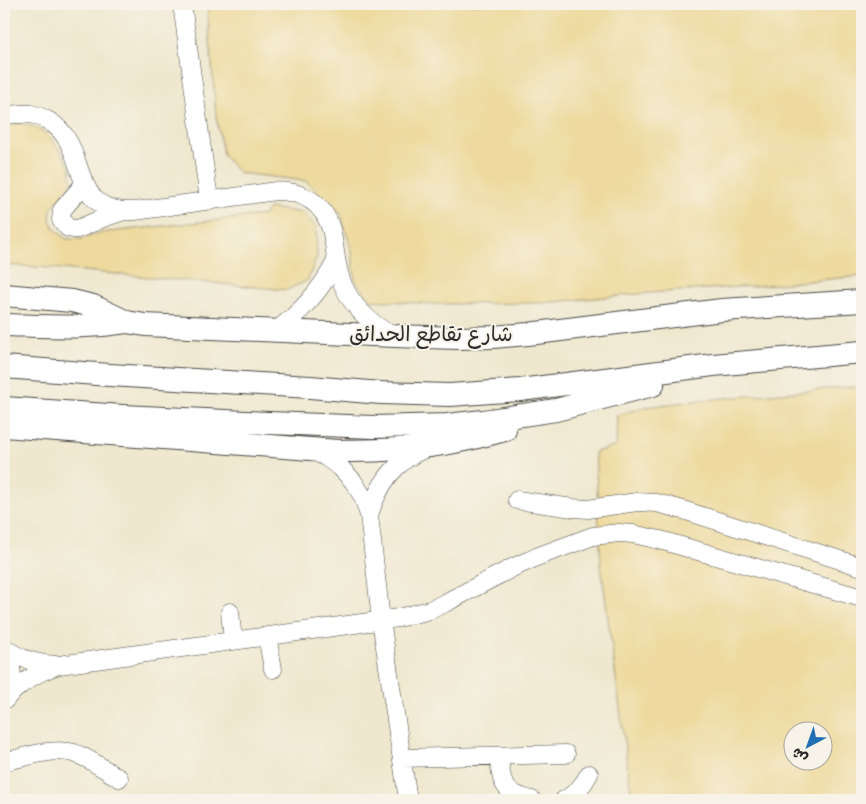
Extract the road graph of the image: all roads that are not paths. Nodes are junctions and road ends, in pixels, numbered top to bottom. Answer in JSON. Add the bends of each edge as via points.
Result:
{"nodes":[{"id":1,"x":182,"y":4,"type":"edge"},
{"id":2,"x":4,"y":115,"type":"edge"},
{"id":3,"x":84,"y":184,"type":"junction"},
{"id":4,"x":209,"y":200,"type":"junction"},
{"id":5,"x":125,"y":211,"type":"junction"},
{"id":6,"x":336,"y":261,"type":"junction"},
{"id":7,"x":4,"y":295,"type":"edge"},
{"id":8,"x":862,"y":301,"type":"edge"},
{"id":9,"x":126,"y":322,"type":"junction"},
{"id":10,"x":4,"y":326,"type":"edge"},
{"id":11,"x":274,"y":332,"type":"junction"},
{"id":12,"x":395,"y":336,"type":"junction"},
{"id":13,"x":862,"y":352,"type":"edge"},
{"id":14,"x":713,"y":365,"type":"junction"},
{"id":15,"x":4,"y":367,"type":"edge"},
{"id":16,"x":4,"y":408,"type":"edge"},
{"id":17,"x":556,"y":410,"type":"junction"},
{"id":18,"x":4,"y":426,"type":"edge"},
{"id":19,"x":431,"y":446,"type":"junction"},
{"id":20,"x":306,"y":448,"type":"junction"},
{"id":21,"x":517,"y":500,"type":"dead end"},
{"id":22,"x":602,"y":508,"type":"junction"},
{"id":23,"x":369,"y":515,"type":"junction"},
{"id":24,"x":606,"y":534,"type":"junction"},
{"id":25,"x":862,"y":567,"type":"edge"},
{"id":26,"x":862,"y":598,"type":"edge"},
{"id":27,"x":230,"y":612,"type":"dead end"},
{"id":28,"x":382,"y":620,"type":"junction"},
{"id":29,"x":267,"y":636,"type":"junction"},
{"id":30,"x":233,"y":640,"type":"junction"},
{"id":31,"x":4,"y":648,"type":"edge"},
{"id":32,"x":59,"y":665,"type":"junction"},
{"id":33,"x":273,"y":669,"type":"dead end"},
{"id":34,"x":6,"y":700,"type":"edge"},
{"id":35,"x":566,"y":754,"type":"dead end"},
{"id":36,"x":499,"y":756,"type":"junction"},
{"id":37,"x":402,"y":758,"type":"junction"},
{"id":38,"x":4,"y":762,"type":"edge"},
{"id":39,"x":589,"y":774,"type":"dead end"},
{"id":40,"x":119,"y":778,"type":"dead end"},
{"id":41,"x":408,"y":800,"type":"edge"},
{"id":42,"x":532,"y":800,"type":"edge"},
{"id":43,"x":564,"y":800,"type":"edge"}],
"edges":[{"from":1,"to":4,"type":"street"},
{"from":2,"to":3,"type":"street","via":[[31,114],[53,124],[68,141]]},
{"from":3,"to":5,"type":"street","via":[[105,206]]},
{"from":3,"to":5,"type":"street","via":[[62,210],[62,220],[68,228],[78,229]]},
{"from":4,"to":5,"type":"street"},
{"from":4,"to":6,"type":"street","via":[[276,191],[300,194],[320,208],[326,218]]},
{"from":6,"to":11,"type":"street","via":[[310,301]]},
{"from":6,"to":12,"type":"street","via":[[343,284],[356,306],[374,324]]},
{"from":7,"to":9,"type":"main road","name":"شارع تقاطع الحدائق","via":[[72,301],[93,306]]},
{"from":8,"to":12,"type":"main road","name":"شارع تقاطع الحدائق","via":[[722,310],[511,335],[458,338]]},
{"from":9,"to":10,"type":"main road","via":[[87,327]]},
{"from":9,"to":11,"type":"main road","name":"شارع تقاطع الحدائق"},
{"from":11,"to":12,"type":"main road","name":"شارع تقاطع الحدائق"},
{"from":13,"to":14,"type":"main road"},
{"from":14,"to":15,"type":"main road","via":[[520,390],[450,395]]},
{"from":14,"to":17,"type":"main road"},
{"from":16,"to":17,"type":"main road","via":[[259,423],[401,426],[447,425]]},
{"from":17,"to":19,"type":"main road","via":[[506,430]]},
{"from":18,"to":20,"type":"main road"},
{"from":19,"to":20,"type":"main road","via":[[368,451]]},
{"from":19,"to":23,"type":"street","via":[[402,461],[390,472]]},
{"from":20,"to":23,"type":"street","via":[[340,467],[363,497]]},
{"from":21,"to":22,"type":"street","via":[[573,508]]},
{"from":22,"to":24,"type":"street"},
{"from":22,"to":25,"type":"street","via":[[637,502],[657,504]]},
{"from":23,"to":28,"type":"street"},
{"from":24,"to":26,"type":"street","via":[[633,534],[660,540]]},
{"from":24,"to":28,"type":"street","via":[[539,556],[430,610]]},
{"from":27,"to":30,"type":"street"},
{"from":28,"to":29,"type":"street"},
{"from":28,"to":37,"type":"street"},
{"from":29,"to":30,"type":"street"},
{"from":29,"to":33,"type":"street"},
{"from":30,"to":32,"type":"street"},
{"from":31,"to":32,"type":"street","via":[[20,658]]},
{"from":31,"to":34,"type":"street","via":[[12,674]]},
{"from":32,"to":34,"type":"street","via":[[31,677]]},
{"from":35,"to":36,"type":"street"},
{"from":36,"to":37,"type":"street"},
{"from":36,"to":42,"type":"street","via":[[500,772],[506,787],[519,797]]},
{"from":37,"to":41,"type":"street"},
{"from":38,"to":40,"type":"street","via":[[50,752],[67,752],[83,757]]},
{"from":39,"to":43,"type":"street","via":[[579,790]]}]}
